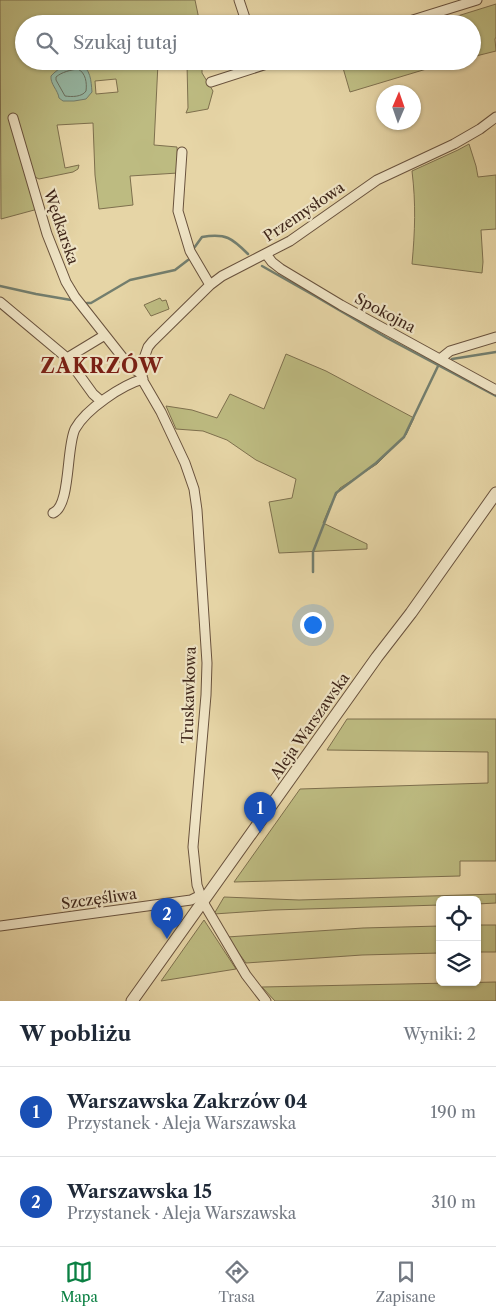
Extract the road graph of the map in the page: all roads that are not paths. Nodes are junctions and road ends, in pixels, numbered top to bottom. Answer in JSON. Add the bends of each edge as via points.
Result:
{"nodes":[{"id":1,"x":239,"y":0,"type":"edge"},
{"id":2,"x":477,"y":0,"type":"edge"},
{"id":3,"x":243,"y":15,"type":"edge"},
{"id":4,"x":429,"y":15,"type":"edge"},
{"id":5,"x":242,"y":70,"type":"edge"},
{"id":6,"x":211,"y":82,"type":"dead end"},
{"id":7,"x":496,"y":117,"type":"edge"},
{"id":8,"x":12,"y":118,"type":"dead end"},
{"id":9,"x":182,"y":152,"type":"dead end"},
{"id":10,"x":266,"y":254,"type":"junction"},
{"id":11,"x":210,"y":285,"type":"junction"},
{"id":12,"x":0,"y":302,"type":"edge"},
{"id":13,"x":105,"y":335,"type":"junction"},
{"id":14,"x":496,"y":337,"type":"edge"},
{"id":15,"x":67,"y":358,"type":"junction"},
{"id":16,"x":440,"y":359,"type":"junction"},
{"id":17,"x":143,"y":378,"type":"junction"},
{"id":18,"x":496,"y":390,"type":"edge"},
{"id":19,"x":101,"y":401,"type":"junction"},
{"id":20,"x":496,"y":493,"type":"edge"},
{"id":21,"x":53,"y":512,"type":"dead end"},
{"id":22,"x":202,"y":898,"type":"junction"},
{"id":23,"x":0,"y":926,"type":"edge"},
{"id":24,"x":132,"y":1001,"type":"edge"},
{"id":25,"x":266,"y":1001,"type":"edge"}],
"edges":[{"from":1,"to":3,"type":"street"},
{"from":2,"to":4,"type":"street"},
{"from":5,"to":6,"type":"street"},
{"from":7,"to":10,"type":"street","name":"Przemysłowa","via":[[454,144],[376,180],[308,230]]},
{"from":8,"to":13,"type":"street","name":"Wędkarska","via":[[47,234],[66,282]]},
{"from":9,"to":11,"type":"street","via":[[178,211],[190,252]]},
{"from":10,"to":11,"type":"street","name":"Przemysłowa"},
{"from":10,"to":16,"type":"street","name":"Spokojna","via":[[276,266]]},
{"from":11,"to":17,"type":"street","name":"Przemysłowa","via":[[148,347],[143,361]]},
{"from":12,"to":15,"type":"street"},
{"from":13,"to":15,"type":"street"},
{"from":13,"to":17,"type":"street","name":"Wędkarska"},
{"from":14,"to":16,"type":"street","via":[[450,351]]},
{"from":15,"to":19,"type":"street"},
{"from":16,"to":18,"type":"street","name":"Spokojna"},
{"from":17,"to":19,"type":"street"},
{"from":17,"to":22,"type":"street","name":"Truskawkowa","via":[[185,463],[197,510],[207,663],[193,847],[197,885]]},
{"from":19,"to":21,"type":"street","via":[[76,429],[63,502]]},
{"from":20,"to":22,"type":"street","name":"Aleja Warszawska","via":[[256,829]]},
{"from":22,"to":23,"type":"street","name":"Szczęśliwa"},
{"from":22,"to":24,"type":"street","name":"Aleja Warszawska"},
{"from":22,"to":25,"type":"street","name":"Truskawkowa","via":[[246,975]]}]}
